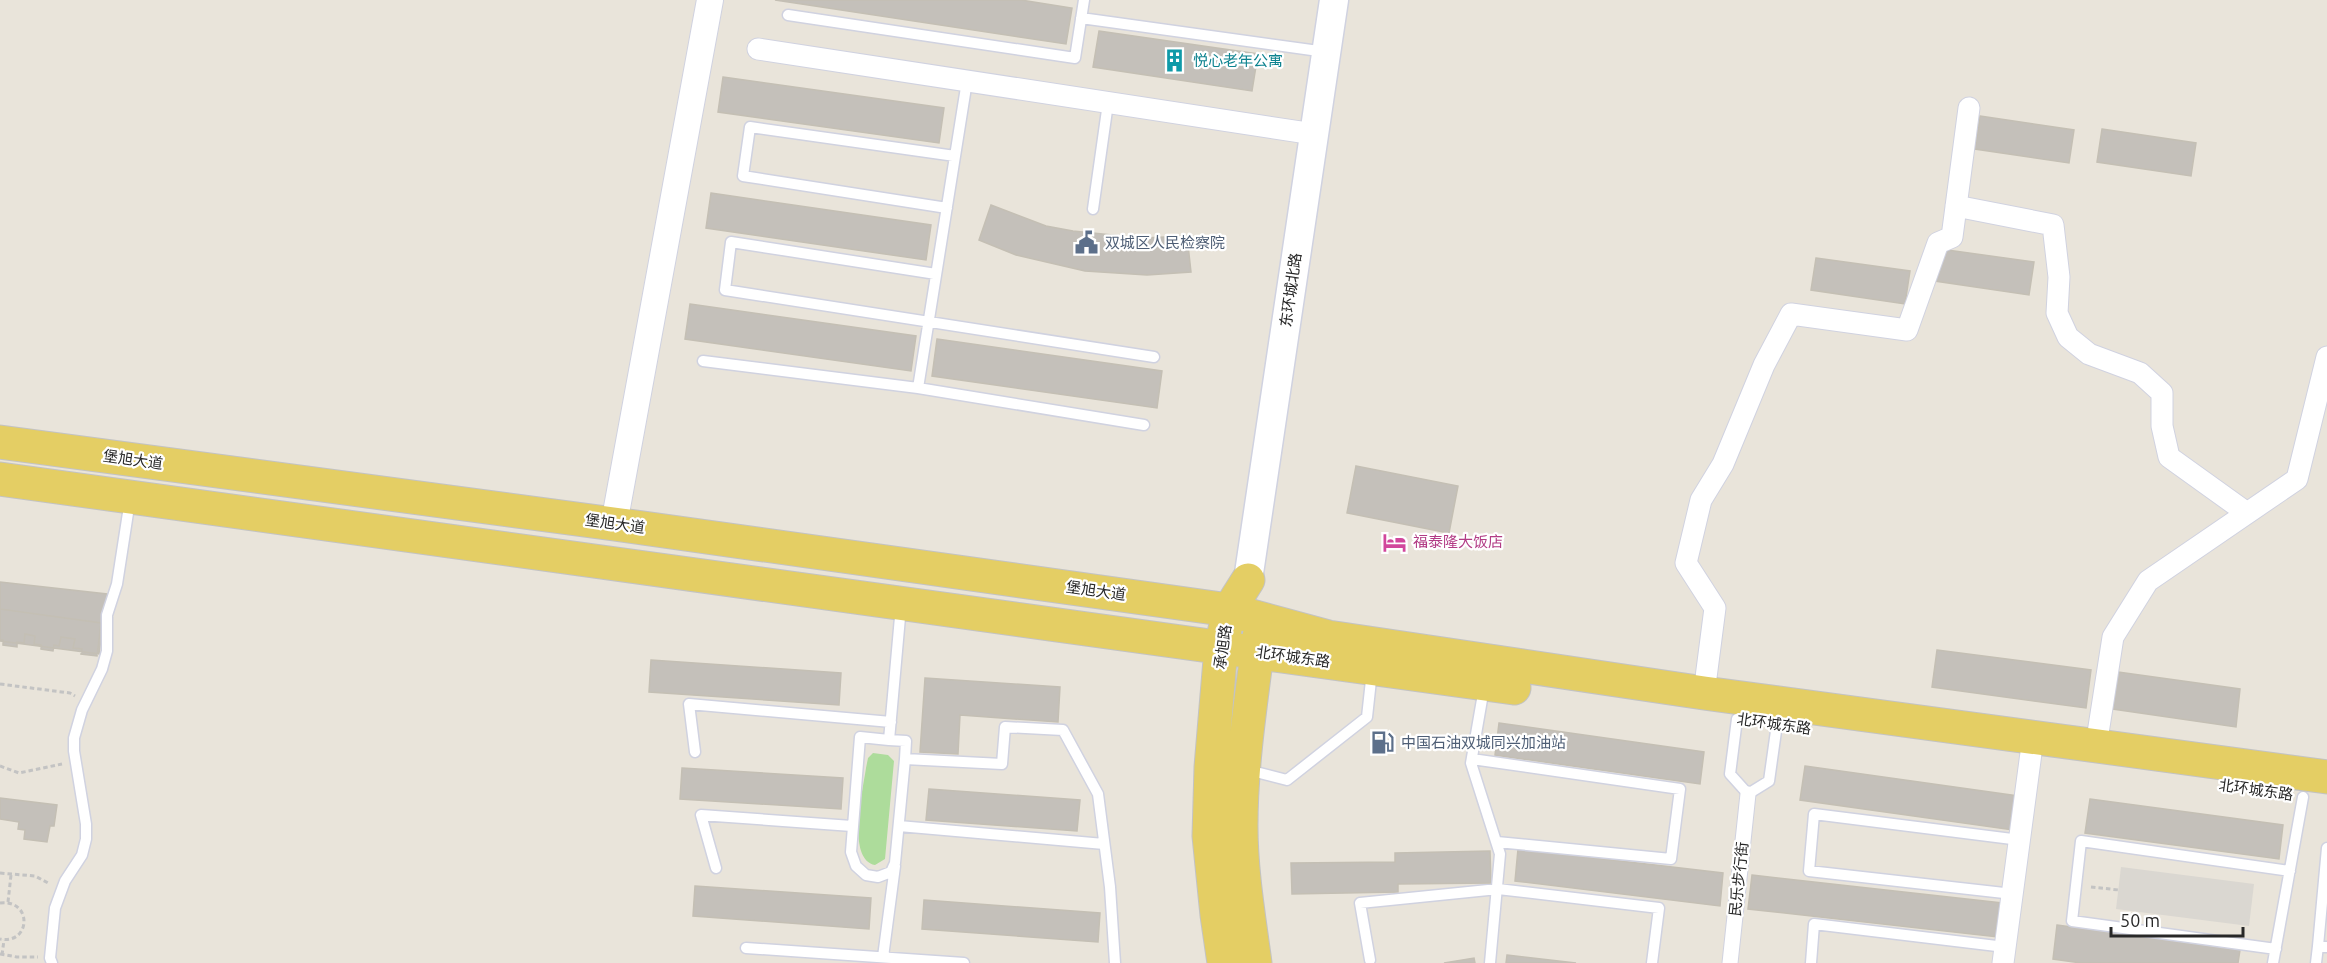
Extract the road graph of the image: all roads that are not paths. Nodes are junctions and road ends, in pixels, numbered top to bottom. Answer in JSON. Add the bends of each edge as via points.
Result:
{"nodes":[{"id":1,"x":710,"y":0,"type":"edge"},
{"id":2,"x":1084,"y":0,"type":"edge"},
{"id":3,"x":1334,"y":0,"type":"edge"},
{"id":4,"x":788,"y":15,"type":"dead end"},
{"id":5,"x":1082,"y":18,"type":"junction"},
{"id":6,"x":758,"y":49,"type":"dead end"},
{"id":7,"x":1327,"y":52,"type":"junction"},
{"id":8,"x":967,"y":81,"type":"junction"},
{"id":9,"x":1108,"y":103,"type":"junction"},
{"id":10,"x":1969,"y":108,"type":"dead end"},
{"id":11,"x":1314,"y":134,"type":"junction"},
{"id":12,"x":955,"y":156,"type":"junction"},
{"id":13,"x":1956,"y":206,"type":"junction"},
{"id":14,"x":947,"y":208,"type":"junction"},
{"id":15,"x":1093,"y":209,"type":"dead end"},
{"id":16,"x":936,"y":274,"type":"junction"},
{"id":17,"x":929,"y":322,"type":"junction"},
{"id":18,"x":1154,"y":357,"type":"dead end"},
{"id":19,"x":2327,"y":357,"type":"edge"},
{"id":20,"x":703,"y":361,"type":"dead end"},
{"id":21,"x":918,"y":388,"type":"junction"},
{"id":22,"x":1144,"y":425,"type":"dead end"},
{"id":23,"x":0,"y":442,"type":"edge"},
{"id":24,"x":0,"y":479,"type":"edge"},
{"id":25,"x":131,"y":497,"type":"junction"},
{"id":26,"x":2247,"y":513,"type":"junction"},
{"id":27,"x":614,"y":524,"type":"junction"},
{"id":28,"x":1248,"y":580,"type":"junction"},
{"id":29,"x":901,"y":603,"type":"junction"},
{"id":30,"x":1229,"y":610,"type":"junction"},
{"id":31,"x":1261,"y":619,"type":"junction"},
{"id":32,"x":1221,"y":648,"type":"junction"},
{"id":33,"x":1257,"y":652,"type":"junction"},
{"id":34,"x":1372,"y":668,"type":"junction"},
{"id":35,"x":1487,"y":672,"type":"junction"},
{"id":36,"x":1704,"y":693,"type":"junction"},
{"id":37,"x":1737,"y":719,"type":"junction"},
{"id":38,"x":891,"y":722,"type":"junction"},
{"id":39,"x":1777,"y":724,"type":"junction"},
{"id":40,"x":889,"y":740,"type":"junction"},
{"id":41,"x":2096,"y":746,"type":"junction"},
{"id":42,"x":2032,"y":748,"type":"junction"},
{"id":43,"x":695,"y":752,"type":"dead end"},
{"id":44,"x":905,"y":759,"type":"junction"},
{"id":45,"x":1472,"y":759,"type":"junction"},
{"id":46,"x":1244,"y":769,"type":"junction"},
{"id":47,"x":2319,"y":791,"type":"edge"},
{"id":48,"x":1748,"y":794,"type":"junction"},
{"id":49,"x":852,"y":826,"type":"junction"},
{"id":50,"x":898,"y":826,"type":"junction"},
{"id":51,"x":2020,"y":840,"type":"junction"},
{"id":52,"x":1497,"y":842,"type":"junction"},
{"id":53,"x":1104,"y":844,"type":"junction"},
{"id":54,"x":2327,"y":848,"type":"edge"},
{"id":55,"x":895,"y":863,"type":"junction"},
{"id":56,"x":716,"y":868,"type":"dead end"},
{"id":57,"x":2290,"y":871,"type":"junction"},
{"id":58,"x":1498,"y":890,"type":"junction"},
{"id":59,"x":2013,"y":894,"type":"junction"},
{"id":60,"x":2322,"y":946,"type":"edge"},
{"id":61,"x":746,"y":948,"type":"dead end"},
{"id":62,"x":2276,"y":949,"type":"junction"},
{"id":63,"x":2004,"y":955,"type":"edge"},
{"id":64,"x":883,"y":957,"type":"junction"},
{"id":65,"x":1370,"y":960,"type":"dead end"},
{"id":66,"x":52,"y":963,"type":"edge"},
{"id":67,"x":964,"y":963,"type":"edge"},
{"id":68,"x":1115,"y":963,"type":"edge"},
{"id":69,"x":1224,"y":963,"type":"edge"},
{"id":70,"x":1255,"y":963,"type":"edge"},
{"id":71,"x":1490,"y":963,"type":"edge"},
{"id":72,"x":1652,"y":963,"type":"edge"},
{"id":73,"x":1730,"y":963,"type":"edge"},
{"id":74,"x":1811,"y":963,"type":"edge"},
{"id":75,"x":2273,"y":963,"type":"edge"},
{"id":76,"x":2316,"y":963,"type":"edge"}],
"edges":[{"from":1,"to":27,"type":"street"},
{"from":2,"to":5,"type":"lane"},
{"from":3,"to":7,"type":"main road","name":"东环城北路"},
{"from":4,"to":5,"type":"lane","via":[[1075,58]]},
{"from":5,"to":7,"type":"lane"},
{"from":6,"to":8,"type":"street"},
{"from":7,"to":11,"type":"main road","name":"东环城北路"},
{"from":8,"to":9,"type":"street"},
{"from":8,"to":12,"type":"lane"},
{"from":9,"to":11,"type":"street"},
{"from":9,"to":15,"type":"lane"},
{"from":10,"to":13,"type":"street"},
{"from":11,"to":28,"type":"main road","name":"东环城北路"},
{"from":12,"to":14,"type":"lane"},
{"from":12,"to":14,"type":"lane","via":[[750,127],[743,176]]},
{"from":13,"to":26,"type":"street","via":[[2053,225],[2059,277],[2057,313],[2068,337],[2090,354],[2140,373],[2162,393],[2162,426],[2169,457]]},
{"from":13,"to":36,"type":"street","via":[[1952,237],[1938,243],[1907,330],[1791,314],[1764,365],[1723,464],[1701,500],[1686,563],[1715,608]]},
{"from":14,"to":16,"type":"lane"},
{"from":16,"to":17,"type":"lane"},
{"from":16,"to":17,"type":"lane","via":[[731,242],[725,290]]},
{"from":17,"to":18,"type":"lane"},
{"from":17,"to":21,"type":"lane"},
{"from":19,"to":26,"type":"street","via":[[2297,479]]},
{"from":20,"to":21,"type":"lane"},
{"from":21,"to":22,"type":"lane"},
{"from":23,"to":27,"type":"main road","name":"堡旭大道"},
{"from":24,"to":25,"type":"main road"},
{"from":25,"to":29,"type":"main road"},
{"from":25,"to":66,"type":"lane","via":[[117,584],[106,615],[107,651],[74,738],[86,839],[55,908]]},
{"from":26,"to":41,"type":"street","via":[[2148,581],[2112,637]]},
{"from":27,"to":30,"type":"main road","name":"堡旭大道"},
{"from":28,"to":30,"type":"main road","name":"承旭路"},
{"from":28,"to":31,"type":"main road"},
{"from":29,"to":32,"type":"main road"},
{"from":29,"to":38,"type":"lane"},
{"from":30,"to":31,"type":"main road","name":"北环城东路"},
{"from":30,"to":32,"type":"main road","name":"承旭路"},
{"from":31,"to":33,"type":"main road"},
{"from":31,"to":35,"type":"main road","name":"北环城东路"},
{"from":32,"to":33,"type":"main road","name":"北环城东路"},
{"from":32,"to":69,"type":"main road","name":"承旭路","via":[[1210,766],[1209,836]]},
{"from":33,"to":34,"type":"main road","name":"北环城东路"},
{"from":33,"to":46,"type":"main road"},
{"from":34,"to":35,"type":"main road","name":"北环城东路"},
{"from":34,"to":46,"type":"lane","via":[[1367,717],[1287,780]]},
{"from":35,"to":36,"type":"main road","name":"北环城东路"},
{"from":35,"to":37,"type":"main road","name":"北环城东路"},
{"from":35,"to":45,"type":"lane"},
{"from":36,"to":42,"type":"main road","name":"北环城东路"},
{"from":37,"to":39,"type":"main road","name":"北环城东路"},
{"from":37,"to":48,"type":"lane","via":[[1730,774]]},
{"from":38,"to":40,"type":"lane"},
{"from":38,"to":43,"type":"lane","via":[[689,704]]},
{"from":39,"to":42,"type":"main road","name":"北环城东路"},
{"from":39,"to":48,"type":"lane","via":[[1769,781]]},
{"from":40,"to":44,"type":"lane","via":[[906,741]]},
{"from":40,"to":49,"type":"lane","via":[[860,737]]},
{"from":41,"to":42,"type":"main road","name":"北环城东路"},
{"from":41,"to":47,"type":"main road","name":"北环城东路"},
{"from":42,"to":47,"type":"main road","name":"北环城东路"},
{"from":42,"to":51,"type":"street"},
{"from":44,"to":50,"type":"lane"},
{"from":44,"to":53,"type":"lane","via":[[1002,764],[1005,727],[1062,730],[1098,794]]},
{"from":45,"to":52,"type":"lane"},
{"from":45,"to":52,"type":"lane","via":[[1680,789],[1671,859]]},
{"from":46,"to":70,"type":"main road","via":[[1243,872]]},
{"from":47,"to":57,"type":"lane"},
{"from":48,"to":73,"type":"street","name":"民乐步行街"},
{"from":49,"to":55,"type":"lane","via":[[850,852],[856,866],[866,875],[878,877],[891,872]]},
{"from":49,"to":56,"type":"lane","via":[[701,815]]},
{"from":50,"to":53,"type":"lane"},
{"from":50,"to":55,"type":"lane"},
{"from":51,"to":59,"type":"street"},
{"from":51,"to":59,"type":"lane","via":[[1814,814],[1809,871]]},
{"from":52,"to":58,"type":"lane"},
{"from":53,"to":68,"type":"lane"},
{"from":54,"to":60,"type":"lane"},
{"from":55,"to":64,"type":"lane"},
{"from":57,"to":62,"type":"lane"},
{"from":57,"to":62,"type":"lane","via":[[2081,841],[2072,921]]},
{"from":58,"to":65,"type":"lane","via":[[1360,903]]},
{"from":58,"to":71,"type":"lane"},
{"from":58,"to":72,"type":"lane","via":[[1659,908]]},
{"from":59,"to":63,"type":"street"},
{"from":60,"to":76,"type":"lane"},
{"from":61,"to":64,"type":"lane"},
{"from":62,"to":75,"type":"lane"},
{"from":63,"to":74,"type":"lane","via":[[1814,924]]},
{"from":64,"to":67,"type":"lane"}]}
